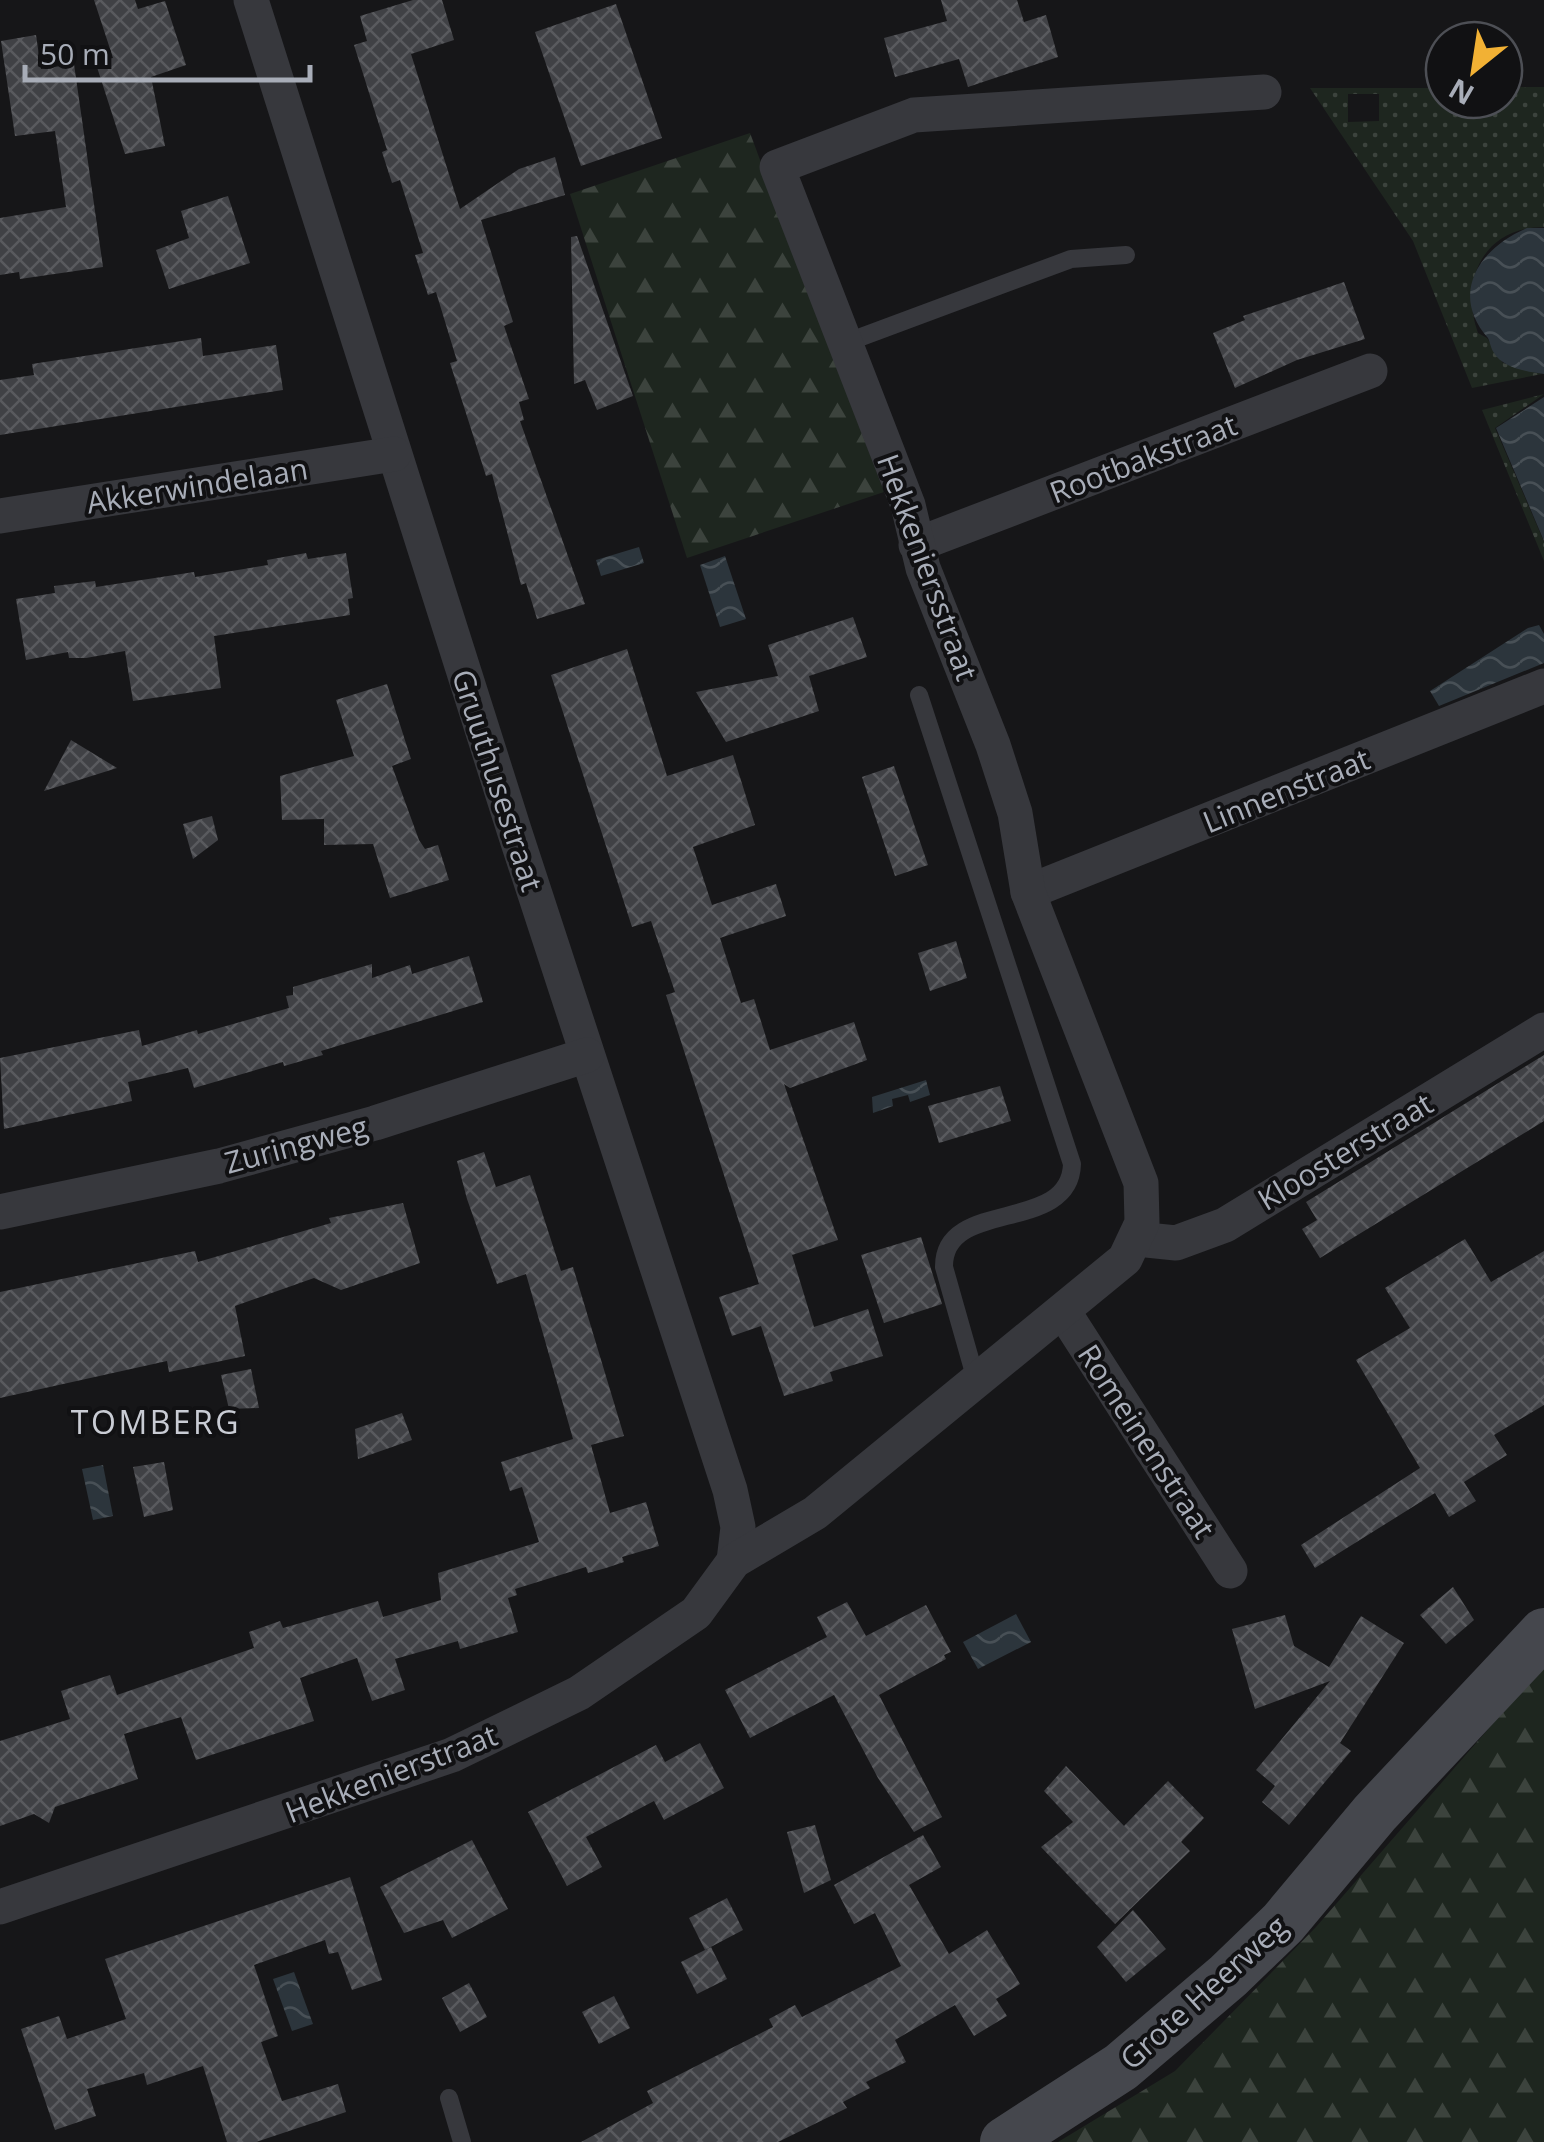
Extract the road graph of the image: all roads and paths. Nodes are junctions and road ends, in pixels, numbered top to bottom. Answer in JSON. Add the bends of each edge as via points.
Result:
{"nodes":[{"id":1,"x":251,"y":0,"type":"edge"},
{"id":2,"x":1264,"y":92,"type":"dead end"},
{"id":3,"x":1126,"y":255,"type":"dead end"},
{"id":4,"x":845,"y":343,"type":"junction"},
{"id":5,"x":1370,"y":371,"type":"dead end"},
{"id":6,"x":394,"y":454,"type":"junction"},
{"id":7,"x":0,"y":516,"type":"edge"},
{"id":8,"x":916,"y":546,"type":"junction"},
{"id":9,"x":1544,"y":686,"type":"edge"},
{"id":10,"x":918,"y":694,"type":"dead end"},
{"id":11,"x":1028,"y":892,"type":"junction"},
{"id":12,"x":1544,"y":1030,"type":"edge"},
{"id":13,"x":586,"y":1055,"type":"junction"},
{"id":14,"x":0,"y":1212,"type":"edge"},
{"id":15,"x":1137,"y":1239,"type":"junction"},
{"id":16,"x":1063,"y":1311,"type":"junction"},
{"id":17,"x":976,"y":1380,"type":"junction"},
{"id":18,"x":734,"y":1561,"type":"junction"},
{"id":19,"x":1230,"y":1571,"type":"dead end"},
{"id":20,"x":1544,"y":1621,"type":"edge"},
{"id":21,"x":1544,"y":1633,"type":"edge"},
{"id":22,"x":1374,"y":1812,"type":"junction"},
{"id":23,"x":0,"y":1907,"type":"edge"},
{"id":24,"x":450,"y":2098,"type":"dead end"},
{"id":25,"x":462,"y":2142,"type":"edge"},
{"id":26,"x":1005,"y":2142,"type":"edge"}],
"edges":[{"from":1,"to":6,"type":"street","name":"Gruuthusestraat"},
{"from":2,"to":4,"type":"street","name":"Hekkeniersstraat","via":[[914,115],[777,166]]},
{"from":3,"to":4,"type":"lane","via":[[1071,259]]},
{"from":4,"to":8,"type":"street","name":"Hekkeniersstraat","via":[[908,506]]},
{"from":5,"to":8,"type":"street","name":"Rootbakstraat"},
{"from":6,"to":7,"type":"street","name":"Akkerwindelaan"},
{"from":6,"to":13,"type":"street","name":"Gruuthusestraat"},
{"from":8,"to":11,"type":"street","name":"Hekkeniersstraat","via":[[993,745],[1015,813]]},
{"from":9,"to":11,"type":"street","name":"Linnenstraat"},
{"from":10,"to":17,"type":"lane","via":[[1072,1164],[1059,1196],[962,1232],[946,1248],[944,1267]]},
{"from":11,"to":15,"type":"street","name":"Hekkeniersstraat","via":[[1141,1183]]},
{"from":12,"to":15,"type":"street","name":"Kloosterstraat","via":[[1224,1226],[1176,1243]]},
{"from":13,"to":14,"type":"street","name":"Zuringweg","via":[[219,1166]]},
{"from":13,"to":18,"type":"street","name":"Gruuthusestraat","via":[[736,1508]]},
{"from":15,"to":16,"type":"street","via":[[1116,1267]]},
{"from":16,"to":17,"type":"street"},
{"from":16,"to":19,"type":"street","name":"Romeinenstraat"},
{"from":17,"to":18,"type":"street","name":"Hekkenierstraat","via":[[815,1514]]},
{"from":18,"to":23,"type":"street","name":"Hekkenierstraat","via":[[696,1612],[644,1651],[578,1693],[452,1756]]},
{"from":20,"to":22,"type":"street","name":"Grote Heerweg","via":[[1494,1654],[1448,1700],[1403,1758]]},
{"from":21,"to":22,"type":"street","name":"Grote Heerweg"},
{"from":22,"to":26,"type":"street","name":"Grote Heerweg","via":[[1283,1923],[1228,1976],[1121,2067]]},
{"from":24,"to":25,"type":"lane"}]}
